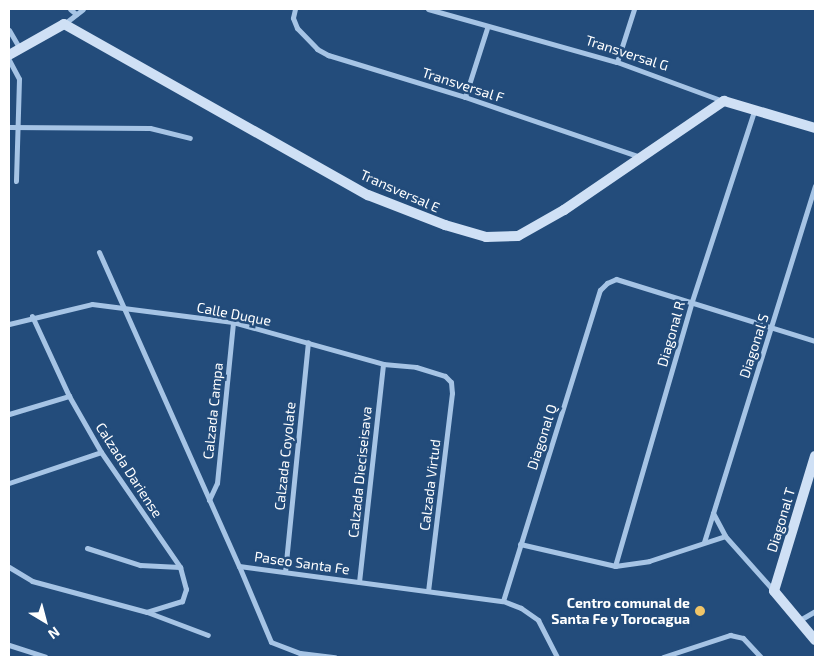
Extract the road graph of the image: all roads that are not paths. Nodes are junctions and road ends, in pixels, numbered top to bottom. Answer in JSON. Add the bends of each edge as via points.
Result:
{"nodes":[{"id":1,"x":70,"y":9,"type":"edge"},
{"id":2,"x":83,"y":9,"type":"edge"},
{"id":3,"x":295,"y":9,"type":"edge"},
{"id":4,"x":428,"y":9,"type":"edge"},
{"id":5,"x":634,"y":9,"type":"edge"},
{"id":6,"x":76,"y":14,"type":"junction"},
{"id":7,"x":64,"y":24,"type":"junction"},
{"id":8,"x":487,"y":28,"type":"junction"},
{"id":9,"x":9,"y":30,"type":"edge"},
{"id":10,"x":20,"y":49,"type":"junction"},
{"id":11,"x":9,"y":55,"type":"edge"},
{"id":12,"x":9,"y":60,"type":"edge"},
{"id":13,"x":617,"y":62,"type":"junction"},
{"id":14,"x":465,"y":97,"type":"junction"},
{"id":15,"x":724,"y":101,"type":"junction"},
{"id":16,"x":754,"y":111,"type":"junction"},
{"id":17,"x":16,"y":125,"type":"junction"},
{"id":18,"x":9,"y":127,"type":"edge"},
{"id":19,"x":815,"y":128,"type":"edge"},
{"id":20,"x":190,"y":138,"type":"dead end"},
{"id":21,"x":640,"y":158,"type":"junction"},
{"id":22,"x":16,"y":181,"type":"dead end"},
{"id":23,"x":815,"y":186,"type":"edge"},
{"id":24,"x":99,"y":252,"type":"dead end"},
{"id":25,"x":692,"y":302,"type":"junction"},
{"id":26,"x":122,"y":308,"type":"junction"},
{"id":27,"x":32,"y":316,"type":"junction"},
{"id":28,"x":233,"y":322,"type":"junction"},
{"id":29,"x":9,"y":324,"type":"edge"},
{"id":30,"x":772,"y":327,"type":"junction"},
{"id":31,"x":815,"y":341,"type":"edge"},
{"id":32,"x":308,"y":342,"type":"junction"},
{"id":33,"x":382,"y":364,"type":"junction"},
{"id":34,"x":451,"y":382,"type":"joint"},
{"id":35,"x":69,"y":396,"type":"junction"},
{"id":36,"x":9,"y":414,"type":"edge"},
{"id":37,"x":101,"y":452,"type":"junction"},
{"id":38,"x":815,"y":456,"type":"edge"},
{"id":39,"x":9,"y":484,"type":"edge"},
{"id":40,"x":209,"y":500,"type":"junction"},
{"id":41,"x":712,"y":512,"type":"junction"},
{"id":42,"x":725,"y":536,"type":"junction"},
{"id":43,"x":704,"y":542,"type":"junction"},
{"id":44,"x":520,"y":544,"type":"junction"},
{"id":45,"x":87,"y":548,"type":"dead end"},
{"id":46,"x":239,"y":566,"type":"junction"},
{"id":47,"x":615,"y":566,"type":"junction"},
{"id":48,"x":9,"y":567,"type":"edge"},
{"id":49,"x":180,"y":567,"type":"junction"},
{"id":50,"x":285,"y":572,"type":"junction"},
{"id":51,"x":359,"y":582,"type":"junction"},
{"id":52,"x":428,"y":592,"type":"junction"},
{"id":53,"x":774,"y":592,"type":"junction"},
{"id":54,"x":503,"y":602,"type":"junction"},
{"id":55,"x":815,"y":611,"type":"edge"},
{"id":56,"x":147,"y":612,"type":"junction"},
{"id":57,"x":798,"y":621,"type":"junction"},
{"id":58,"x":208,"y":635,"type":"dead end"},
{"id":59,"x":815,"y":640,"type":"edge"},
{"id":60,"x":9,"y":645,"type":"edge"},
{"id":61,"x":45,"y":657,"type":"edge"},
{"id":62,"x":335,"y":657,"type":"edge"},
{"id":63,"x":558,"y":657,"type":"edge"},
{"id":64,"x":663,"y":657,"type":"edge"},
{"id":65,"x":761,"y":657,"type":"edge"}],
"edges":[{"from":1,"to":6,"type":"street"},
{"from":2,"to":6,"type":"street"},
{"from":3,"to":14,"type":"street","name":"Transversal F","via":[[293,18],[305,38],[328,55]]},
{"from":4,"to":8,"type":"street","name":"Transversal G"},
{"from":5,"to":13,"type":"street"},
{"from":6,"to":7,"type":"street"},
{"from":7,"to":10,"type":"street"},
{"from":7,"to":21,"type":"street","name":"Transversal E","via":[[368,195],[445,226],[486,237],[518,236],[564,210]]},
{"from":8,"to":13,"type":"street","name":"Transversal G"},
{"from":8,"to":14,"type":"street"},
{"from":9,"to":10,"type":"street"},
{"from":10,"to":11,"type":"street"},
{"from":12,"to":17,"type":"street","via":[[19,79]]},
{"from":13,"to":15,"type":"street","name":"Transversal G"},
{"from":14,"to":21,"type":"street","name":"Transversal F"},
{"from":15,"to":16,"type":"street","name":"Transversal G"},
{"from":15,"to":21,"type":"street","name":"Transversal E"},
{"from":16,"to":19,"type":"street","name":"Transversal G"},
{"from":16,"to":25,"type":"street","name":"Diagonal R"},
{"from":17,"to":18,"type":"street"},
{"from":17,"to":20,"type":"street","via":[[150,128]]},
{"from":17,"to":22,"type":"street"},
{"from":23,"to":30,"type":"street","name":"Diagonal S"},
{"from":24,"to":26,"type":"street","name":"Paseo Santa Fe"},
{"from":25,"to":30,"type":"street"},
{"from":25,"to":44,"type":"street","name":"Diagonal Q","via":[[616,279],[607,282],[600,290]]},
{"from":25,"to":47,"type":"street","name":"Diagonal R"},
{"from":26,"to":27,"type":"street","name":"Calle Duque","via":[[92,304]]},
{"from":26,"to":28,"type":"street","name":"Calle Duque"},
{"from":26,"to":40,"type":"street","name":"Paseo Santa Fe"},
{"from":27,"to":29,"type":"street","name":"Calle Duque"},
{"from":27,"to":35,"type":"street","name":"Calzada Dariense"},
{"from":28,"to":32,"type":"street","name":"Calle Duque"},
{"from":28,"to":40,"type":"street","name":"Calzada Campa","via":[[217,483]]},
{"from":30,"to":31,"type":"street"},
{"from":30,"to":41,"type":"street","name":"Diagonal S"},
{"from":32,"to":33,"type":"street","name":"Calle Duque"},
{"from":32,"to":50,"type":"street","name":"Calzada Coyolate"},
{"from":33,"to":34,"type":"street","name":"Calle Duque","via":[[416,367],[445,376]]},
{"from":33,"to":51,"type":"street","name":"Calzada Dieciseisava"},
{"from":34,"to":52,"type":"street","name":"Calzada Virtud"},
{"from":35,"to":36,"type":"street"},
{"from":35,"to":37,"type":"street","name":"Calzada Dariense"},
{"from":37,"to":39,"type":"street"},
{"from":37,"to":49,"type":"street","name":"Calzada Dariense"},
{"from":38,"to":53,"type":"street","name":"Diagonal T"},
{"from":40,"to":46,"type":"street","name":"Paseo Santa Fe"},
{"from":41,"to":42,"type":"street"},
{"from":41,"to":43,"type":"street","name":"Diagonal S"},
{"from":42,"to":43,"type":"street"},
{"from":42,"to":53,"type":"street"},
{"from":43,"to":47,"type":"street","via":[[649,561]]},
{"from":44,"to":47,"type":"street"},
{"from":44,"to":54,"type":"street","name":"Diagonal Q"},
{"from":45,"to":49,"type":"street","via":[[140,565]]},
{"from":46,"to":50,"type":"street","name":"Paseo Santa Fe"},
{"from":46,"to":62,"type":"street","via":[[270,642],[300,653]]},
{"from":48,"to":56,"type":"street","via":[[32,581]]},
{"from":49,"to":56,"type":"street","name":"Calzada Dariense","via":[[186,589],[182,601]]},
{"from":50,"to":51,"type":"street","name":"Paseo Santa Fe"},
{"from":51,"to":52,"type":"street","name":"Paseo Santa Fe"},
{"from":52,"to":54,"type":"street","name":"Paseo Santa Fe"},
{"from":53,"to":57,"type":"street"},
{"from":54,"to":63,"type":"street","name":"Paseo Santa Fe","via":[[521,608],[538,620]]},
{"from":55,"to":57,"type":"street"},
{"from":56,"to":58,"type":"street"},
{"from":57,"to":59,"type":"street"},
{"from":60,"to":61,"type":"street"},
{"from":64,"to":65,"type":"street","via":[[730,635],[743,638]]}]}
